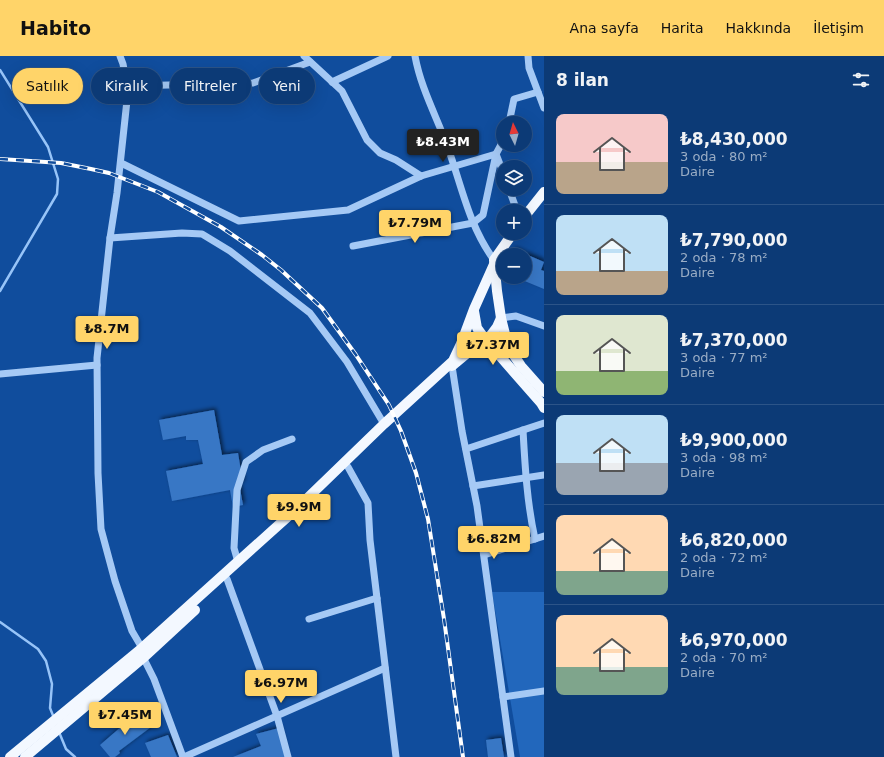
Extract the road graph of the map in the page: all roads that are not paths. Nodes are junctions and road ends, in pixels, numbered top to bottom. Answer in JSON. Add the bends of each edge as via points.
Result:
{"nodes":[{"id":1,"x":120,"y":56,"type":"edge"},
{"id":2,"x":304,"y":56,"type":"edge"},
{"id":3,"x":388,"y":56,"type":"edge"},
{"id":4,"x":415,"y":56,"type":"edge"},
{"id":5,"x":528,"y":56,"type":"edge"},
{"id":6,"x":310,"y":62,"type":"junction"},
{"id":7,"x":124,"y":68,"type":"edge"},
{"id":8,"x":332,"y":82,"type":"junction"},
{"id":9,"x":162,"y":85,"type":"edge"},
{"id":10,"x":538,"y":92,"type":"junction"},
{"id":11,"x":127,"y":104,"type":"edge"},
{"id":12,"x":544,"y":108,"type":"edge"},
{"id":13,"x":510,"y":116,"type":"edge"},
{"id":14,"x":496,"y":154,"type":"junction"},
{"id":15,"x":498,"y":160,"type":"edge"},
{"id":16,"x":121,"y":163,"type":"junction"},
{"id":17,"x":454,"y":167,"type":"junction"},
{"id":18,"x":421,"y":176,"type":"junction"},
{"id":19,"x":544,"y":192,"type":"edge"},
{"id":20,"x":532,"y":207,"type":"edge"},
{"id":21,"x":473,"y":223,"type":"junction"},
{"id":22,"x":110,"y":238,"type":"junction"},
{"id":23,"x":508,"y":240,"type":"edge"},
{"id":24,"x":353,"y":246,"type":"dead end"},
{"id":25,"x":494,"y":261,"type":"junction"},
{"id":26,"x":474,"y":309,"type":"junction"},
{"id":27,"x":500,"y":318,"type":"junction"},
{"id":28,"x":544,"y":326,"type":"edge"},
{"id":29,"x":485,"y":339,"type":"junction"},
{"id":30,"x":97,"y":365,"type":"junction"},
{"id":31,"x":452,"y":366,"type":"junction"},
{"id":32,"x":0,"y":374,"type":"edge"},
{"id":33,"x":544,"y":392,"type":"edge"},
{"id":34,"x":544,"y":408,"type":"edge"},
{"id":35,"x":544,"y":423,"type":"edge"},
{"id":36,"x":384,"y":424,"type":"junction"},
{"id":37,"x":523,"y":430,"type":"junction"},
{"id":38,"x":292,"y":439,"type":"dead end"},
{"id":39,"x":466,"y":449,"type":"junction"},
{"id":40,"x":348,"y":466,"type":"junction"},
{"id":41,"x":544,"y":475,"type":"edge"},
{"id":42,"x":526,"y":478,"type":"junction"},
{"id":43,"x":473,"y":486,"type":"junction"},
{"id":44,"x":544,"y":536,"type":"edge"},
{"id":45,"x":535,"y":539,"type":"junction"},
{"id":46,"x":484,"y":555,"type":"junction"},
{"id":47,"x":238,"y":562,"type":"junction"},
{"id":48,"x":227,"y":579,"type":"junction"},
{"id":49,"x":377,"y":598,"type":"junction"},
{"id":50,"x":309,"y":619,"type":"dead end"},
{"id":51,"x":143,"y":653,"type":"junction"},
{"id":52,"x":385,"y":668,"type":"junction"},
{"id":53,"x":544,"y":691,"type":"edge"},
{"id":54,"x":503,"y":697,"type":"junction"},
{"id":55,"x":277,"y":716,"type":"junction"},
{"id":56,"x":38,"y":741,"type":"junction"},
{"id":57,"x":10,"y":757,"type":"edge"},
{"id":58,"x":26,"y":757,"type":"edge"},
{"id":59,"x":183,"y":757,"type":"edge"},
{"id":60,"x":288,"y":757,"type":"edge"},
{"id":61,"x":396,"y":757,"type":"edge"},
{"id":62,"x":511,"y":757,"type":"edge"}],
"edges":[{"from":1,"to":7,"type":"street"},
{"from":2,"to":6,"type":"street"},
{"from":3,"to":8,"type":"street"},
{"from":4,"to":17,"type":"street","via":[[418,74]]},
{"from":5,"to":10,"type":"street","via":[[529,68]]},
{"from":6,"to":8,"type":"street"},
{"from":6,"to":9,"type":"street","via":[[253,83]]},
{"from":8,"to":18,"type":"street","via":[[342,91],[367,140],[380,153]]},
{"from":10,"to":12,"type":"street"},
{"from":10,"to":13,"type":"street","via":[[514,99]]},
{"from":11,"to":16,"type":"street"},
{"from":14,"to":15,"type":"street"},
{"from":14,"to":17,"type":"street"},
{"from":14,"to":21,"type":"street","via":[[483,214]]},
{"from":16,"to":18,"type":"street","via":[[239,221],[348,210]]},
{"from":16,"to":22,"type":"street"},
{"from":17,"to":18,"type":"street"},
{"from":17,"to":21,"type":"street"},
{"from":19,"to":20,"type":"main road"},
{"from":21,"to":24,"type":"street"},
{"from":21,"to":25,"type":"street"},
{"from":22,"to":30,"type":"street"},
{"from":22,"to":36,"type":"street","via":[[202,234],[230,251],[310,313],[347,362]]},
{"from":23,"to":25,"type":"main road"},
{"from":25,"to":26,"type":"main road"},
{"from":25,"to":27,"type":"main road"},
{"from":26,"to":29,"type":"main road","via":[[477,328]]},
{"from":26,"to":36,"type":"main road","via":[[452,361]]},
{"from":27,"to":28,"type":"street","via":[[516,316]]},
{"from":27,"to":29,"type":"main road","via":[[491,336]]},
{"from":27,"to":33,"type":"main road","via":[[508,346],[521,366]]},
{"from":29,"to":31,"type":"main road"},
{"from":29,"to":34,"type":"main road"},
{"from":30,"to":32,"type":"street"},
{"from":30,"to":51,"type":"street","via":[[101,529],[115,581],[132,631]]},
{"from":31,"to":39,"type":"street"},
{"from":31,"to":40,"type":"main road"},
{"from":35,"to":37,"type":"street"},
{"from":36,"to":47,"type":"main road"},
{"from":37,"to":39,"type":"street"},
{"from":37,"to":42,"type":"street"},
{"from":38,"to":47,"type":"street","via":[[263,450],[246,462],[237,490],[234,548]]},
{"from":39,"to":43,"type":"street"},
{"from":40,"to":48,"type":"main road"},
{"from":40,"to":49,"type":"street","via":[[368,503]]},
{"from":41,"to":42,"type":"street"},
{"from":42,"to":43,"type":"street"},
{"from":42,"to":45,"type":"street"},
{"from":43,"to":46,"type":"street"},
{"from":44,"to":45,"type":"street"},
{"from":45,"to":46,"type":"street"},
{"from":46,"to":54,"type":"street"},
{"from":47,"to":51,"type":"main road"},
{"from":48,"to":51,"type":"main road"},
{"from":48,"to":55,"type":"street"},
{"from":49,"to":50,"type":"street"},
{"from":49,"to":52,"type":"street"},
{"from":51,"to":56,"type":"main road"},
{"from":51,"to":59,"type":"street"},
{"from":52,"to":55,"type":"street"},
{"from":52,"to":61,"type":"street"},
{"from":53,"to":54,"type":"street"},
{"from":54,"to":62,"type":"street"},
{"from":55,"to":59,"type":"street"},
{"from":55,"to":60,"type":"street"},
{"from":56,"to":57,"type":"main road"},
{"from":56,"to":58,"type":"main road"}]}
